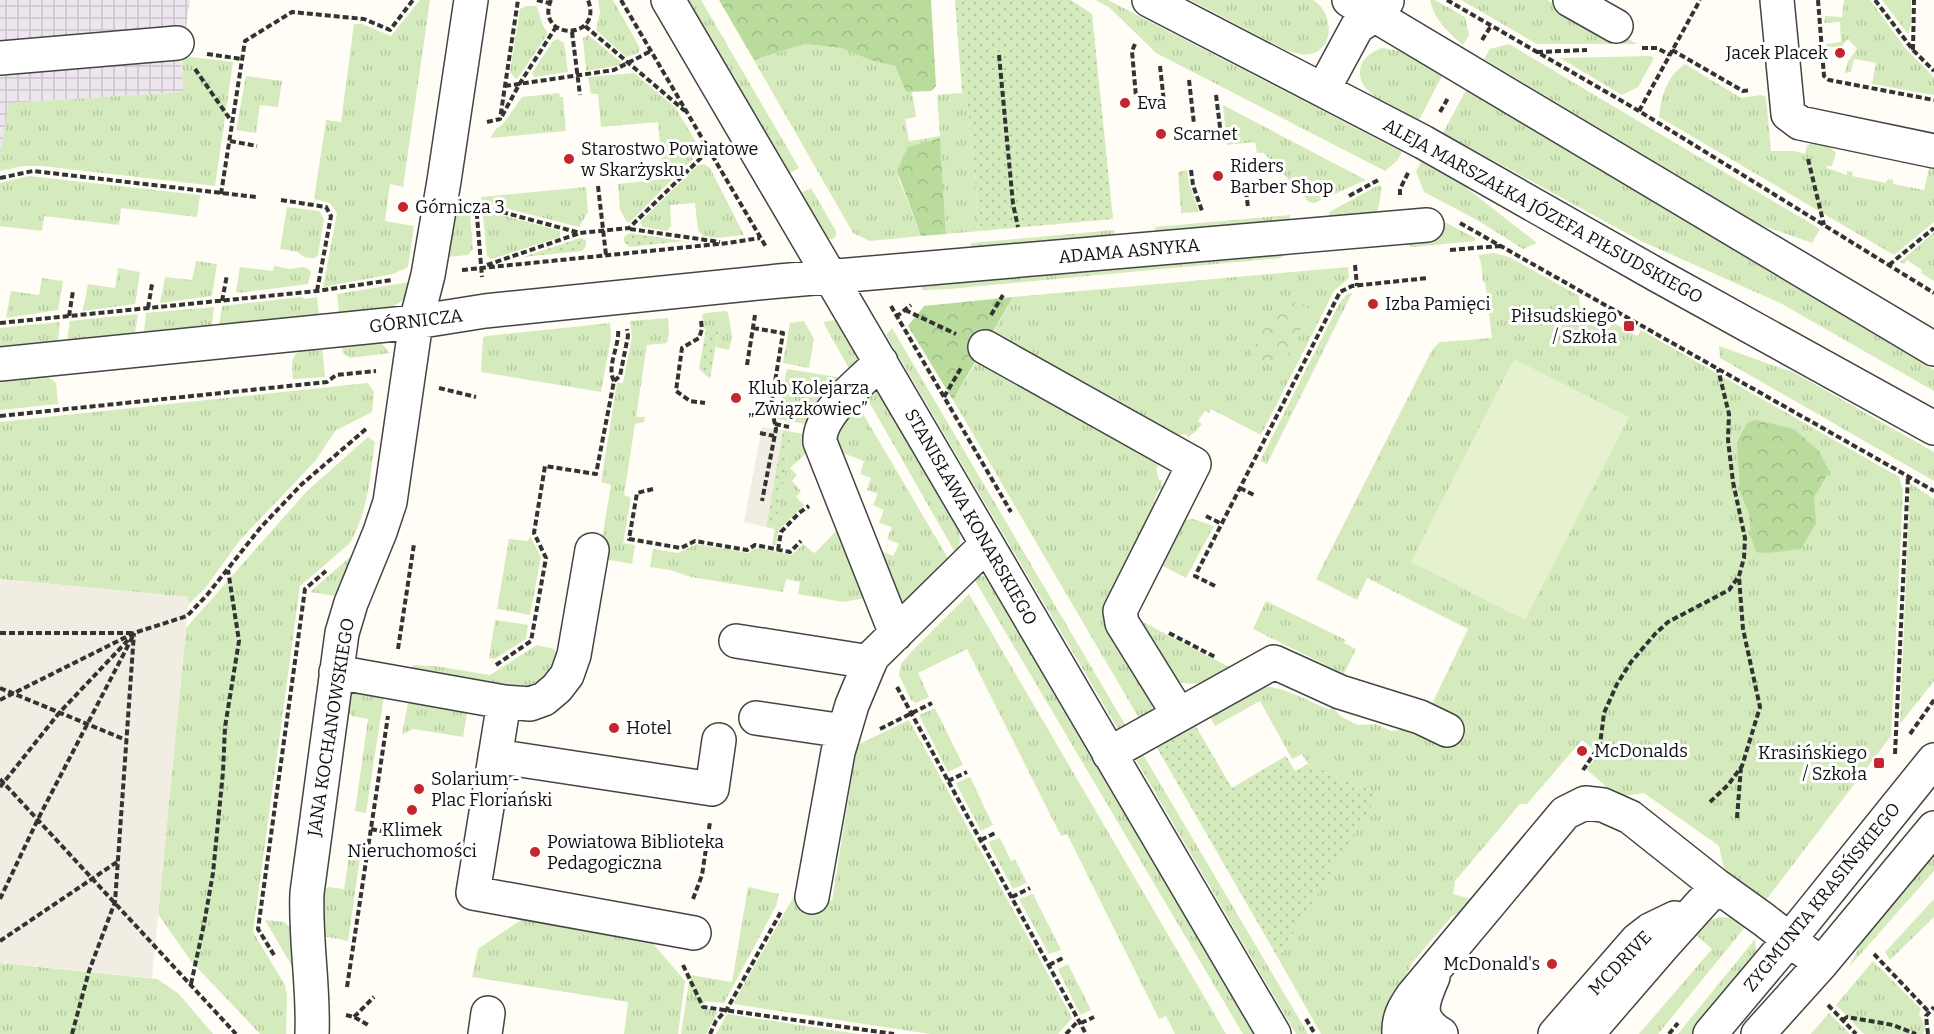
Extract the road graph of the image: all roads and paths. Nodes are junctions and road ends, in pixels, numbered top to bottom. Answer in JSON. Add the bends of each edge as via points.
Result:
{"nodes":[{"id":1,"x":413,"y":0,"type":"edge"},
{"id":2,"x":471,"y":0,"type":"edge"},
{"id":3,"x":518,"y":0,"type":"edge"},
{"id":4,"x":537,"y":0,"type":"edge"},
{"id":5,"x":588,"y":0,"type":"edge"},
{"id":6,"x":621,"y":0,"type":"edge"},
{"id":7,"x":668,"y":0,"type":"edge"},
{"id":8,"x":1149,"y":0,"type":"edge"},
{"id":9,"x":1448,"y":0,"type":"edge"},
{"id":10,"x":1569,"y":0,"type":"edge"},
{"id":11,"x":1700,"y":0,"type":"edge"},
{"id":12,"x":1778,"y":0,"type":"edge"},
{"id":13,"x":1818,"y":0,"type":"edge"},
{"id":14,"x":1875,"y":0,"type":"edge"},
{"id":15,"x":1914,"y":0,"type":"edge"},
{"id":16,"x":550,"y":1,"type":"edge"},
{"id":17,"x":1371,"y":5,"type":"edge"},
{"id":18,"x":585,"y":26,"type":"junction"},
{"id":19,"x":1616,"y":26,"type":"dead end"},
{"id":20,"x":556,"y":27,"type":"junction"},
{"id":21,"x":572,"y":32,"type":"junction"},
{"id":22,"x":1135,"y":44,"type":"dead end"},
{"id":23,"x":179,"y":47,"type":"junction"},
{"id":24,"x":651,"y":51,"type":"junction"},
{"id":25,"x":1913,"y":51,"type":"junction"},
{"id":26,"x":999,"y":55,"type":"dead end"},
{"id":27,"x":0,"y":58,"type":"edge"},
{"id":28,"x":242,"y":59,"type":"junction"},
{"id":29,"x":628,"y":63,"type":"junction"},
{"id":30,"x":1160,"y":66,"type":"dead end"},
{"id":31,"x":1934,"y":71,"type":"edge"},
{"id":32,"x":578,"y":75,"type":"junction"},
{"id":33,"x":1189,"y":80,"type":"dead end"},
{"id":34,"x":520,"y":83,"type":"junction"},
{"id":35,"x":505,"y":86,"type":"junction"},
{"id":36,"x":1323,"y":90,"type":"junction"},
{"id":37,"x":1452,"y":92,"type":"dead end"},
{"id":38,"x":580,"y":95,"type":"dead end"},
{"id":39,"x":1216,"y":95,"type":"dead end"},
{"id":40,"x":1136,"y":97,"type":"dead end"},
{"id":41,"x":1934,"y":100,"type":"edge"},
{"id":42,"x":1165,"y":111,"type":"dead end"},
{"id":43,"x":1639,"y":111,"type":"junction"},
{"id":44,"x":687,"y":112,"type":"junction"},
{"id":45,"x":1438,"y":115,"type":"dead end"},
{"id":46,"x":500,"y":119,"type":"junction"},
{"id":47,"x":232,"y":122,"type":"junction"},
{"id":48,"x":480,"y":124,"type":"dead end"},
{"id":49,"x":1194,"y":124,"type":"dead end"},
{"id":50,"x":1809,"y":125,"type":"junction"},
{"id":51,"x":1221,"y":135,"type":"dead end"},
{"id":52,"x":230,"y":141,"type":"junction"},
{"id":53,"x":257,"y":146,"type":"dead end"},
{"id":54,"x":708,"y":151,"type":"junction"},
{"id":55,"x":1934,"y":151,"type":"edge"},
{"id":56,"x":1191,"y":170,"type":"dead end"},
{"id":57,"x":0,"y":178,"type":"edge"},
{"id":58,"x":598,"y":186,"type":"dead end"},
{"id":59,"x":1400,"y":189,"type":"dead end"},
{"id":60,"x":475,"y":193,"type":"dead end"},
{"id":61,"x":220,"y":194,"type":"junction"},
{"id":62,"x":1410,"y":195,"type":"dead end"},
{"id":63,"x":256,"y":198,"type":"dead end"},
{"id":64,"x":281,"y":200,"type":"dead end"},
{"id":65,"x":476,"y":204,"type":"junction"},
{"id":66,"x":1203,"y":220,"type":"dead end"},
{"id":67,"x":1438,"y":221,"type":"joint"},
{"id":68,"x":1824,"y":225,"type":"junction"},
{"id":69,"x":629,"y":228,"type":"junction"},
{"id":70,"x":1934,"y":228,"type":"edge"},
{"id":71,"x":604,"y":231,"type":"junction"},
{"id":72,"x":580,"y":233,"type":"junction"},
{"id":73,"x":1020,"y":236,"type":"dead end"},
{"id":74,"x":760,"y":238,"type":"junction"},
{"id":75,"x":728,"y":243,"type":"junction"},
{"id":76,"x":771,"y":254,"type":"dead end"},
{"id":77,"x":606,"y":255,"type":"junction"},
{"id":78,"x":1355,"y":259,"type":"dead end"},
{"id":79,"x":1888,"y":265,"type":"junction"},
{"id":80,"x":482,"y":268,"type":"junction"},
{"id":81,"x":227,"y":275,"type":"dead end"},
{"id":82,"x":428,"y":275,"type":"junction"},
{"id":83,"x":831,"y":277,"type":"junction"},
{"id":84,"x":1428,"y":278,"type":"dead end"},
{"id":85,"x":152,"y":284,"type":"dead end"},
{"id":86,"x":1357,"y":286,"type":"junction"},
{"id":87,"x":483,"y":287,"type":"dead end"},
{"id":88,"x":74,"y":291,"type":"dead end"},
{"id":89,"x":317,"y":291,"type":"junction"},
{"id":90,"x":1934,"y":293,"type":"edge"},
{"id":91,"x":222,"y":301,"type":"junction"},
{"id":92,"x":148,"y":308,"type":"junction"},
{"id":93,"x":756,"y":309,"type":"dead end"},
{"id":94,"x":905,"y":310,"type":"dead end"},
{"id":95,"x":69,"y":316,"type":"junction"},
{"id":96,"x":416,"y":322,"type":"junction"},
{"id":97,"x":0,"y":323,"type":"edge"},
{"id":98,"x":626,"y":327,"type":"dead end"},
{"id":99,"x":753,"y":328,"type":"junction"},
{"id":100,"x":702,"y":329,"type":"dead end"},
{"id":101,"x":619,"y":336,"type":"dead end"},
{"id":102,"x":984,"y":347,"type":"joint"},
{"id":103,"x":1934,"y":349,"type":"edge"},
{"id":104,"x":881,"y":362,"type":"junction"},
{"id":105,"x":0,"y":364,"type":"edge"},
{"id":106,"x":747,"y":365,"type":"dead end"},
{"id":107,"x":1718,"y":368,"type":"junction"},
{"id":108,"x":379,"y":370,"type":"dead end"},
{"id":109,"x":614,"y":381,"type":"junction"},
{"id":110,"x":438,"y":388,"type":"dead end"},
{"id":111,"x":476,"y":397,"type":"dead end"},
{"id":112,"x":705,"y":403,"type":"dead end"},
{"id":113,"x":0,"y":416,"type":"edge"},
{"id":114,"x":368,"y":427,"type":"dead end"},
{"id":115,"x":1934,"y":428,"type":"edge"},
{"id":116,"x":760,"y":433,"type":"dead end"},
{"id":117,"x":774,"y":436,"type":"junction"},
{"id":118,"x":1908,"y":476,"type":"junction"},
{"id":119,"x":838,"y":488,"type":"junction"},
{"id":120,"x":1240,"y":488,"type":"junction"},
{"id":121,"x":653,"y":489,"type":"dead end"},
{"id":122,"x":1934,"y":491,"type":"edge"},
{"id":123,"x":1256,"y":496,"type":"dead end"},
{"id":124,"x":762,"y":501,"type":"dead end"},
{"id":125,"x":415,"y":538,"type":"dead end"},
{"id":126,"x":801,"y":541,"type":"dead end"},
{"id":127,"x":986,"y":545,"type":"junction"},
{"id":128,"x":592,"y":550,"type":"dead end"},
{"id":129,"x":778,"y":550,"type":"junction"},
{"id":130,"x":228,"y":570,"type":"junction"},
{"id":131,"x":1739,"y":576,"type":"junction"},
{"id":132,"x":1215,"y":586,"type":"dead end"},
{"id":133,"x":1120,"y":608,"type":"junction"},
{"id":134,"x":0,"y":633,"type":"edge"},
{"id":135,"x":134,"y":633,"type":"junction"},
{"id":136,"x":896,"y":634,"type":"junction"},
{"id":137,"x":736,"y":641,"type":"dead end"},
{"id":138,"x":870,"y":662,"type":"junction"},
{"id":139,"x":494,"y":666,"type":"dead end"},
{"id":140,"x":336,"y":672,"type":"junction"},
{"id":141,"x":1251,"y":675,"type":"junction"},
{"id":142,"x":393,"y":682,"type":"junction"},
{"id":143,"x":897,"y":686,"type":"dead end"},
{"id":144,"x":0,"y":688,"type":"edge"},
{"id":145,"x":14,"y":694,"type":"junction"},
{"id":146,"x":0,"y":700,"type":"edge"},
{"id":147,"x":504,"y":702,"type":"junction"},
{"id":148,"x":932,"y":703,"type":"dead end"},
{"id":149,"x":59,"y":713,"type":"junction"},
{"id":150,"x":911,"y":713,"type":"junction"},
{"id":151,"x":1179,"y":715,"type":"junction"},
{"id":152,"x":756,"y":718,"type":"dead end"},
{"id":153,"x":87,"y":725,"type":"junction"},
{"id":154,"x":1447,"y":730,"type":"dead end"},
{"id":155,"x":126,"y":740,"type":"junction"},
{"id":156,"x":719,"y":740,"type":"dead end"},
{"id":157,"x":841,"y":741,"type":"junction"},
{"id":158,"x":1109,"y":754,"type":"junction"},
{"id":159,"x":1895,"y":754,"type":"dead end"},
{"id":160,"x":495,"y":756,"type":"junction"},
{"id":161,"x":1934,"y":760,"type":"edge"},
{"id":162,"x":1742,"y":766,"type":"junction"},
{"id":163,"x":967,"y":772,"type":"dead end"},
{"id":164,"x":948,"y":781,"type":"junction"},
{"id":165,"x":1,"y":783,"type":"edge"},
{"id":166,"x":712,"y":789,"type":"junction"},
{"id":167,"x":1710,"y":802,"type":"dead end"},
{"id":168,"x":1585,"y":803,"type":"junction"},
{"id":169,"x":1737,"y":818,"type":"dead end"},
{"id":170,"x":38,"y":819,"type":"junction"},
{"id":171,"x":1934,"y":828,"type":"edge"},
{"id":172,"x":371,"y":829,"type":"junction"},
{"id":173,"x":997,"y":832,"type":"dead end"},
{"id":174,"x":392,"y":833,"type":"dead end"},
{"id":175,"x":981,"y":840,"type":"junction"},
{"id":176,"x":118,"y":862,"type":"junction"},
{"id":177,"x":92,"y":878,"type":"junction"},
{"id":178,"x":1030,"y":888,"type":"dead end"},
{"id":179,"x":812,"y":897,"type":"joint"},
{"id":180,"x":1011,"y":897,"type":"junction"},
{"id":181,"x":1707,"y":898,"type":"junction"},
{"id":182,"x":0,"y":899,"type":"edge"},
{"id":183,"x":115,"y":902,"type":"junction"},
{"id":184,"x":687,"y":932,"type":"junction"},
{"id":185,"x":0,"y":940,"type":"edge"},
{"id":186,"x":1790,"y":940,"type":"junction"},
{"id":187,"x":1873,"y":952,"type":"dead end"},
{"id":188,"x":1065,"y":957,"type":"dead end"},
{"id":189,"x":1439,"y":964,"type":"junction"},
{"id":190,"x":1821,"y":964,"type":"junction"},
{"id":191,"x":1049,"y":965,"type":"junction"},
{"id":192,"x":349,"y":973,"type":"dead end"},
{"id":193,"x":191,"y":984,"type":"junction"},
{"id":194,"x":374,"y":997,"type":"dead end"},
{"id":195,"x":1828,"y":1005,"type":"dead end"},
{"id":196,"x":1934,"y":1008,"type":"edge"},
{"id":197,"x":727,"y":1009,"type":"junction"},
{"id":198,"x":1929,"y":1012,"type":"junction"},
{"id":199,"x":343,"y":1014,"type":"dead end"},
{"id":200,"x":354,"y":1017,"type":"junction"},
{"id":201,"x":1094,"y":1017,"type":"dead end"},
{"id":202,"x":1420,"y":1019,"type":"edge"},
{"id":203,"x":1843,"y":1020,"type":"junction"},
{"id":204,"x":1080,"y":1022,"type":"junction"},
{"id":205,"x":370,"y":1026,"type":"dead end"},
{"id":206,"x":72,"y":1034,"type":"edge"},
{"id":207,"x":236,"y":1034,"type":"edge"},
{"id":208,"x":312,"y":1034,"type":"edge"},
{"id":209,"x":710,"y":1034,"type":"edge"},
{"id":210,"x":894,"y":1034,"type":"edge"},
{"id":211,"x":1066,"y":1034,"type":"edge"},
{"id":212,"x":1086,"y":1034,"type":"edge"},
{"id":213,"x":1274,"y":1034,"type":"edge"},
{"id":214,"x":1399,"y":1034,"type":"edge"},
{"id":215,"x":1441,"y":1034,"type":"edge"},
{"id":216,"x":1555,"y":1034,"type":"edge"},
{"id":217,"x":1587,"y":1034,"type":"edge"},
{"id":218,"x":1710,"y":1034,"type":"edge"},
{"id":219,"x":1758,"y":1034,"type":"edge"},
{"id":220,"x":1856,"y":1034,"type":"edge"},
{"id":221,"x":1916,"y":1034,"type":"edge"},
{"id":222,"x":1928,"y":1034,"type":"edge"}],
"edges":[{"from":1,"to":28,"type":"path","via":[[390,30],[364,19],[292,12],[245,41]]},
{"from":2,"to":82,"type":"street","name":"JANA KOCHANOWSKIEGO"},
{"from":3,"to":35,"type":"path"},
{"from":4,"to":16,"type":"path"},
{"from":5,"to":18,"type":"path","via":[[591,13]]},
{"from":6,"to":24,"type":"path"},
{"from":7,"to":83,"type":"street","name":"STANISŁAWA KONARSKIEGO"},
{"from":8,"to":36,"type":"street","name":"ALEJA MARSZAŁKA JÓZEFA PIŁSUDSKIEGO"},
{"from":9,"to":43,"type":"path"},
{"from":10,"to":19,"type":"street"},
{"from":11,"to":43,"type":"path"},
{"from":12,"to":50,"type":"street","via":[[1788,114]]},
{"from":13,"to":41,"type":"path","via":[[1824,76]]},
{"from":14,"to":25,"type":"path"},
{"from":15,"to":25,"type":"path"},
{"from":16,"to":20,"type":"path","via":[[549,16]]},
{"from":17,"to":36,"type":"street"},
{"from":17,"to":103,"type":"street"},
{"from":18,"to":21,"type":"path"},
{"from":18,"to":29,"type":"path"},
{"from":20,"to":21,"type":"path"},
{"from":20,"to":34,"type":"path"},
{"from":21,"to":32,"type":"path"},
{"from":22,"to":40,"type":"path","via":[[1132,51]]},
{"from":23,"to":27,"type":"street"},
{"from":23,"to":28,"type":"path"},
{"from":23,"to":47,"type":"path"},
{"from":24,"to":29,"type":"path"},
{"from":24,"to":44,"type":"path"},
{"from":25,"to":31,"type":"path"},
{"from":26,"to":73,"type":"path","via":[[1013,204]]},
{"from":28,"to":47,"type":"path"},
{"from":29,"to":32,"type":"path","via":[[614,70]]},
{"from":29,"to":44,"type":"path"},
{"from":30,"to":42,"type":"path"},
{"from":32,"to":34,"type":"path"},
{"from":32,"to":38,"type":"path"},
{"from":33,"to":49,"type":"path"},
{"from":34,"to":35,"type":"path"},
{"from":34,"to":46,"type":"path"},
{"from":35,"to":46,"type":"path"},
{"from":36,"to":115,"type":"street","name":"ALEJA MARSZAŁKA JÓZEFA PIŁSUDSKIEGO","via":[[1424,142]]},
{"from":37,"to":45,"type":"path"},
{"from":39,"to":51,"type":"path"},
{"from":43,"to":68,"type":"path"},
{"from":44,"to":54,"type":"path"},
{"from":46,"to":48,"type":"path"},
{"from":47,"to":52,"type":"path"},
{"from":50,"to":55,"type":"street"},
{"from":50,"to":68,"type":"path","via":[[1805,147]]},
{"from":52,"to":53,"type":"path"},
{"from":52,"to":61,"type":"path"},
{"from":54,"to":69,"type":"path"},
{"from":54,"to":74,"type":"path"},
{"from":56,"to":66,"type":"path"},
{"from":57,"to":61,"type":"path","via":[[33,171]]},
{"from":58,"to":71,"type":"path"},
{"from":59,"to":62,"type":"path"},
{"from":60,"to":65,"type":"path"},
{"from":61,"to":63,"type":"path"},
{"from":64,"to":89,"type":"path","via":[[326,207],[331,216]]},
{"from":65,"to":72,"type":"path"},
{"from":65,"to":80,"type":"path"},
{"from":67,"to":83,"type":"street","name":"ADAMA ASNYKA"},
{"from":67,"to":107,"type":"path"},
{"from":68,"to":79,"type":"path"},
{"from":69,"to":71,"type":"path"},
{"from":69,"to":75,"type":"path"},
{"from":70,"to":79,"type":"path"},
{"from":71,"to":72,"type":"path"},
{"from":71,"to":77,"type":"path"},
{"from":72,"to":80,"type":"path"},
{"from":74,"to":75,"type":"path"},
{"from":74,"to":76,"type":"path"},
{"from":75,"to":77,"type":"path"},
{"from":77,"to":80,"type":"path"},
{"from":78,"to":86,"type":"path"},
{"from":79,"to":90,"type":"path"},
{"from":80,"to":82,"type":"path"},
{"from":80,"to":87,"type":"path"},
{"from":81,"to":91,"type":"path"},
{"from":82,"to":89,"type":"path"},
{"from":82,"to":96,"type":"street","name":"JANA KOCHANOWSKIEGO"},
{"from":83,"to":96,"type":"street","name":"GÓRNICZA","via":[[485,311]]},
{"from":83,"to":104,"type":"street","name":"STANISŁAWA KONARSKIEGO"},
{"from":84,"to":86,"type":"path"},
{"from":85,"to":92,"type":"path"},
{"from":86,"to":120,"type":"path","via":[[1340,292]]},
{"from":88,"to":95,"type":"path"},
{"from":89,"to":91,"type":"path"},
{"from":91,"to":92,"type":"path"},
{"from":92,"to":95,"type":"path"},
{"from":93,"to":99,"type":"path"},
{"from":94,"to":102,"type":"path"},
{"from":95,"to":97,"type":"path"},
{"from":96,"to":105,"type":"street","name":"GÓRNICZA"},
{"from":96,"to":140,"type":"street","name":"JANA KOCHANOWSKIEGO","via":[[390,502],[351,603]]},
{"from":98,"to":109,"type":"path","via":[[628,336],[620,376]]},
{"from":99,"to":106,"type":"path"},
{"from":99,"to":117,"type":"path","via":[[783,333],[771,406]]},
{"from":100,"to":112,"type":"path","via":[[699,338],[682,348],[676,391],[690,401]]},
{"from":101,"to":109,"type":"path","via":[[611,375]]},
{"from":102,"to":133,"type":"street","via":[[1194,464]]},
{"from":104,"to":119,"type":"street","via":[[822,425],[820,442]]},
{"from":104,"to":127,"type":"street","name":"STANISŁAWA KONARSKIEGO"},
{"from":107,"to":118,"type":"path"},
{"from":107,"to":131,"type":"path","via":[[1729,414],[1733,482],[1745,538]]},
{"from":108,"to":113,"type":"path","via":[[336,375],[327,382]]},
{"from":109,"to":139,"type":"path","via":[[596,474],[545,466],[534,533],[546,558],[531,640]]},
{"from":110,"to":111,"type":"path"},
{"from":114,"to":130,"type":"path","via":[[302,484],[261,526]]},
{"from":116,"to":117,"type":"path"},
{"from":117,"to":124,"type":"path"},
{"from":118,"to":122,"type":"path"},
{"from":118,"to":159,"type":"path"},
{"from":119,"to":129,"type":"path","via":[[793,519],[781,532]]},
{"from":119,"to":136,"type":"street"},
{"from":120,"to":123,"type":"path"},
{"from":120,"to":132,"type":"path","via":[[1195,576]]},
{"from":121,"to":129,"type":"path","via":[[637,494],[629,539],[681,548],[695,541],[747,550],[755,545]]},
{"from":125,"to":142,"type":"path"},
{"from":126,"to":129,"type":"path","via":[[790,552]]},
{"from":127,"to":136,"type":"street"},
{"from":127,"to":158,"type":"street","name":"STANISŁAWA KONARSKIEGO"},
{"from":128,"to":147,"type":"street","via":[[567,675],[544,699],[530,704]]},
{"from":130,"to":135,"type":"path","via":[[187,616]]},
{"from":130,"to":193,"type":"path","via":[[239,641],[225,727],[213,873]]},
{"from":131,"to":162,"type":"path","via":[[1743,629],[1760,708]]},
{"from":131,"to":168,"type":"path","via":[[1729,590],[1668,622],[1630,662],[1604,713],[1600,745],[1583,770]]},
{"from":133,"to":141,"type":"path"},
{"from":133,"to":151,"type":"street","via":[[1122,622]]},
{"from":134,"to":135,"type":"path"},
{"from":135,"to":145,"type":"path"},
{"from":135,"to":149,"type":"path"},
{"from":135,"to":153,"type":"path"},
{"from":135,"to":155,"type":"path"},
{"from":136,"to":138,"type":"street"},
{"from":137,"to":138,"type":"street"},
{"from":138,"to":157,"type":"street"},
{"from":140,"to":142,"type":"street"},
{"from":140,"to":208,"type":"street","name":"JANA KOCHANOWSKIEGO","via":[[307,892]]},
{"from":141,"to":151,"type":"street"},
{"from":141,"to":154,"type":"street","via":[[1274,662],[1340,692],[1420,717]]},
{"from":142,"to":147,"type":"street"},
{"from":142,"to":172,"type":"path"},
{"from":143,"to":150,"type":"path"},
{"from":144,"to":145,"type":"path"},
{"from":145,"to":146,"type":"path"},
{"from":145,"to":149,"type":"path"},
{"from":147,"to":160,"type":"street"},
{"from":148,"to":150,"type":"path"},
{"from":149,"to":153,"type":"path"},
{"from":149,"to":165,"type":"path"},
{"from":150,"to":157,"type":"path"},
{"from":150,"to":164,"type":"path"},
{"from":151,"to":158,"type":"street"},
{"from":152,"to":157,"type":"street"},
{"from":153,"to":155,"type":"path"},
{"from":153,"to":170,"type":"path"},
{"from":155,"to":176,"type":"path"},
{"from":156,"to":166,"type":"street"},
{"from":157,"to":179,"type":"street"},
{"from":158,"to":213,"type":"street","name":"STANISŁAWA KONARSKIEGO"},
{"from":160,"to":166,"type":"street"},
{"from":160,"to":184,"type":"street","via":[[474,893]]},
{"from":161,"to":186,"type":"street","name":"ZYGMUNTA KRASIŃSKIEGO"},
{"from":162,"to":167,"type":"path"},
{"from":162,"to":169,"type":"path"},
{"from":163,"to":164,"type":"path"},
{"from":164,"to":175,"type":"path"},
{"from":165,"to":170,"type":"path"},
{"from":166,"to":184,"type":"path","via":[[702,875]]},
{"from":168,"to":181,"type":"street","via":[[1603,805],[1630,817]]},
{"from":168,"to":189,"type":"street","via":[[1565,813]]},
{"from":170,"to":177,"type":"path"},
{"from":170,"to":182,"type":"path"},
{"from":171,"to":190,"type":"street"},
{"from":172,"to":174,"type":"path"},
{"from":172,"to":192,"type":"path"},
{"from":173,"to":175,"type":"path"},
{"from":175,"to":180,"type":"path"},
{"from":176,"to":177,"type":"path"},
{"from":176,"to":183,"type":"path"},
{"from":177,"to":183,"type":"path"},
{"from":177,"to":185,"type":"path"},
{"from":178,"to":180,"type":"path"},
{"from":179,"to":197,"type":"path","via":[[790,894]]},
{"from":180,"to":191,"type":"path"},
{"from":181,"to":186,"type":"street"},
{"from":181,"to":216,"type":"street","name":"MCDRIVE","via":[[1637,940]]},
{"from":181,"to":217,"type":"street"},
{"from":183,"to":193,"type":"path"},
{"from":183,"to":206,"type":"path"},
{"from":184,"to":197,"type":"path","via":[[676,952],[703,1007]]},
{"from":186,"to":190,"type":"street"},
{"from":186,"to":218,"type":"street","name":"ZYGMUNTA KRASIŃSKIEGO"},
{"from":187,"to":198,"type":"path"},
{"from":188,"to":191,"type":"path"},
{"from":189,"to":202,"type":"street"},
{"from":189,"to":214,"type":"street","via":[[1405,1006]]},
{"from":190,"to":219,"type":"street"},
{"from":191,"to":204,"type":"path"},
{"from":193,"to":207,"type":"path"},
{"from":194,"to":200,"type":"path"},
{"from":195,"to":203,"type":"path"},
{"from":196,"to":198,"type":"path"},
{"from":197,"to":209,"type":"path"},
{"from":197,"to":210,"type":"path"},
{"from":198,"to":222,"type":"path"},
{"from":199,"to":200,"type":"path"},
{"from":200,"to":205,"type":"path"},
{"from":201,"to":204,"type":"path"},
{"from":202,"to":215,"type":"street"},
{"from":203,"to":220,"type":"path"},
{"from":203,"to":221,"type":"path","via":[[1847,1017],[1893,1025]]},
{"from":204,"to":211,"type":"path"},
{"from":204,"to":212,"type":"path"}]}
